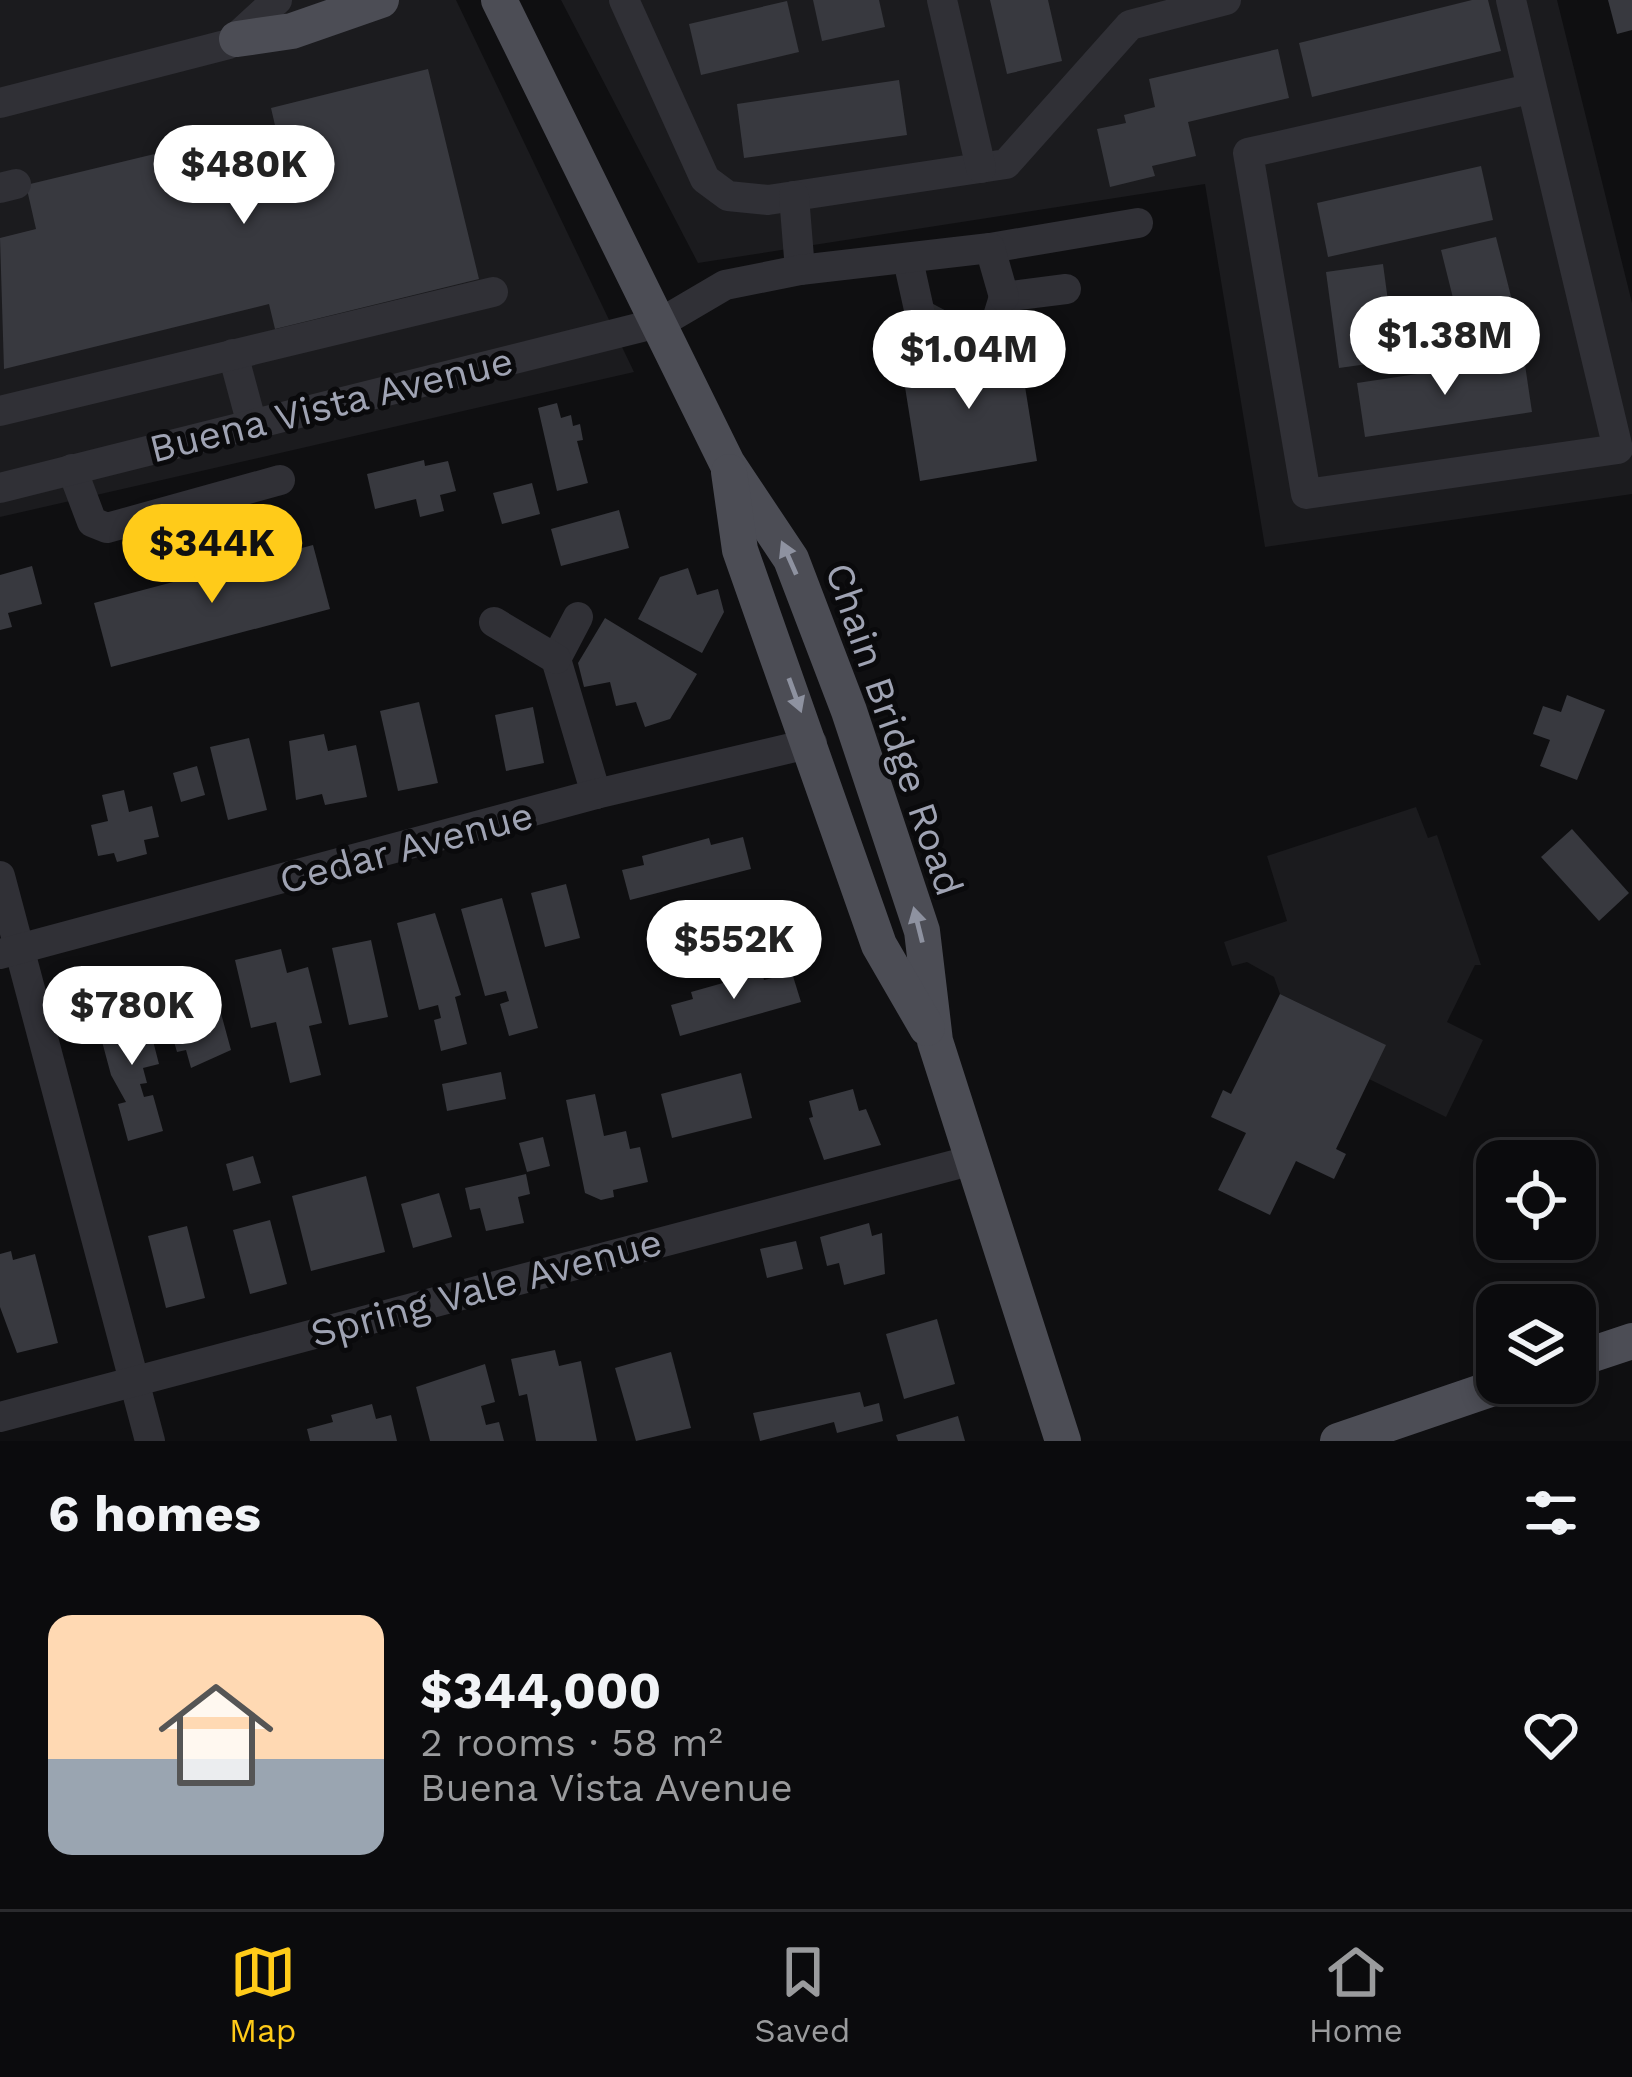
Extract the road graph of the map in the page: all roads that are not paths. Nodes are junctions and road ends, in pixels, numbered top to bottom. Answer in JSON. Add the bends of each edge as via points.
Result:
{"nodes":[{"id":1,"x":277,"y":0,"type":"edge"},
{"id":2,"x":381,"y":0,"type":"edge"},
{"id":3,"x":498,"y":0,"type":"edge"},
{"id":4,"x":624,"y":0,"type":"edge"},
{"id":5,"x":942,"y":0,"type":"edge"},
{"id":6,"x":1226,"y":0,"type":"edge"},
{"id":7,"x":1511,"y":0,"type":"edge"},
{"id":8,"x":237,"y":40,"type":"junction"},
{"id":9,"x":1530,"y":89,"type":"junction"},
{"id":10,"x":0,"y":103,"type":"edge"},
{"id":11,"x":981,"y":169,"type":"junction"},
{"id":12,"x":794,"y":196,"type":"junction"},
{"id":13,"x":1138,"y":223,"type":"dead end"},
{"id":14,"x":990,"y":248,"type":"junction"},
{"id":15,"x":908,"y":260,"type":"junction"},
{"id":16,"x":800,"y":269,"type":"junction"},
{"id":17,"x":1066,"y":289,"type":"dead end"},
{"id":18,"x":493,"y":292,"type":"dead end"},
{"id":19,"x":1004,"y":298,"type":"junction"},
{"id":20,"x":920,"y":314,"type":"dead end"},
{"id":21,"x":662,"y":322,"type":"junction"},
{"id":22,"x":962,"y":336,"type":"dead end"},
{"id":23,"x":233,"y":354,"type":"junction"},
{"id":24,"x":0,"y":411,"type":"edge"},
{"id":25,"x":251,"y":422,"type":"junction"},
{"id":26,"x":727,"y":463,"type":"junction"},
{"id":27,"x":71,"y":469,"type":"junction"},
{"id":28,"x":280,"y":480,"type":"dead end"},
{"id":29,"x":0,"y":488,"type":"edge"},
{"id":30,"x":578,"y":617,"type":"dead end"},
{"id":31,"x":494,"y":622,"type":"dead end"},
{"id":32,"x":556,"y":659,"type":"junction"},
{"id":33,"x":812,"y":742,"type":"junction"},
{"id":34,"x":596,"y":794,"type":"junction"},
{"id":35,"x":0,"y":876,"type":"edge"},
{"id":36,"x":10,"y":952,"type":"edge"},
{"id":37,"x":935,"y":1041,"type":"junction"},
{"id":38,"x":973,"y":1160,"type":"junction"},
{"id":39,"x":1632,"y":1341,"type":"edge"},
{"id":40,"x":1596,"y":1353,"type":"edge"},
{"id":41,"x":134,"y":1380,"type":"junction"},
{"id":42,"x":1476,"y":1394,"type":"edge"},
{"id":43,"x":0,"y":1417,"type":"edge"},
{"id":44,"x":150,"y":1441,"type":"edge"},
{"id":45,"x":1064,"y":1441,"type":"edge"},
{"id":46,"x":1338,"y":1441,"type":"edge"}],
"edges":[{"from":1,"to":8,"type":"street"},
{"from":2,"to":8,"type":"main road","via":[[292,31]]},
{"from":3,"to":21,"type":"main road","name":"Chain Bridge Road"},
{"from":4,"to":12,"type":"street","via":[[705,178],[728,196]]},
{"from":5,"to":11,"type":"street"},
{"from":6,"to":11,"type":"street","via":[[1130,25],[1006,164]]},
{"from":7,"to":9,"type":"street"},
{"from":8,"to":10,"type":"street"},
{"from":9,"to":9,"type":"street","via":[[1618,449],[1306,494],[1248,153]]},
{"from":11,"to":12,"type":"street"},
{"from":12,"to":16,"type":"street"},
{"from":13,"to":14,"type":"street","name":"Buena Vista Avenue"},
{"from":14,"to":15,"type":"street","name":"Buena Vista Avenue"},
{"from":14,"to":19,"type":"street"},
{"from":15,"to":16,"type":"street","name":"Buena Vista Avenue"},
{"from":15,"to":20,"type":"street"},
{"from":16,"to":21,"type":"street","name":"Buena Vista Avenue","via":[[725,284]]},
{"from":17,"to":19,"type":"street"},
{"from":18,"to":23,"type":"street"},
{"from":19,"to":22,"type":"street","via":[[980,338]]},
{"from":21,"to":25,"type":"street","name":"Buena Vista Avenue"},
{"from":21,"to":26,"type":"main road","name":"Chain Bridge Road"},
{"from":23,"to":24,"type":"street"},
{"from":23,"to":25,"type":"street"},
{"from":25,"to":27,"type":"street","name":"Buena Vista Avenue"},
{"from":26,"to":33,"type":"main road","name":"Chain Bridge Road","one_way":true,"via":[[740,550]]},
{"from":37,"to":26,"type":"main road","name":"Chain Bridge Road","one_way":true,"via":[[922,931],[849,711],[780,537]]},
{"from":27,"to":28,"type":"street","via":[[92,522],[107,528]]},
{"from":27,"to":29,"type":"street","name":"Buena Vista Avenue"},
{"from":30,"to":32,"type":"street"},
{"from":31,"to":32,"type":"street"},
{"from":32,"to":34,"type":"street"},
{"from":33,"to":34,"type":"street","name":"Cedar Avenue"},
{"from":33,"to":37,"type":"main road","name":"Chain Bridge Road","via":[[880,945]]},
{"from":34,"to":36,"type":"street","name":"Cedar Avenue"},
{"from":35,"to":36,"type":"street"},
{"from":36,"to":41,"type":"street"},
{"from":37,"to":38,"type":"main road","name":"Chain Bridge Road"},
{"from":38,"to":41,"type":"street","name":"Spring Vale Avenue"},
{"from":38,"to":45,"type":"main road","name":"Chain Bridge Road"},
{"from":39,"to":40,"type":"main road"},
{"from":41,"to":43,"type":"street","name":"Spring Vale Avenue"},
{"from":41,"to":44,"type":"street"},
{"from":42,"to":46,"type":"main road"}]}
